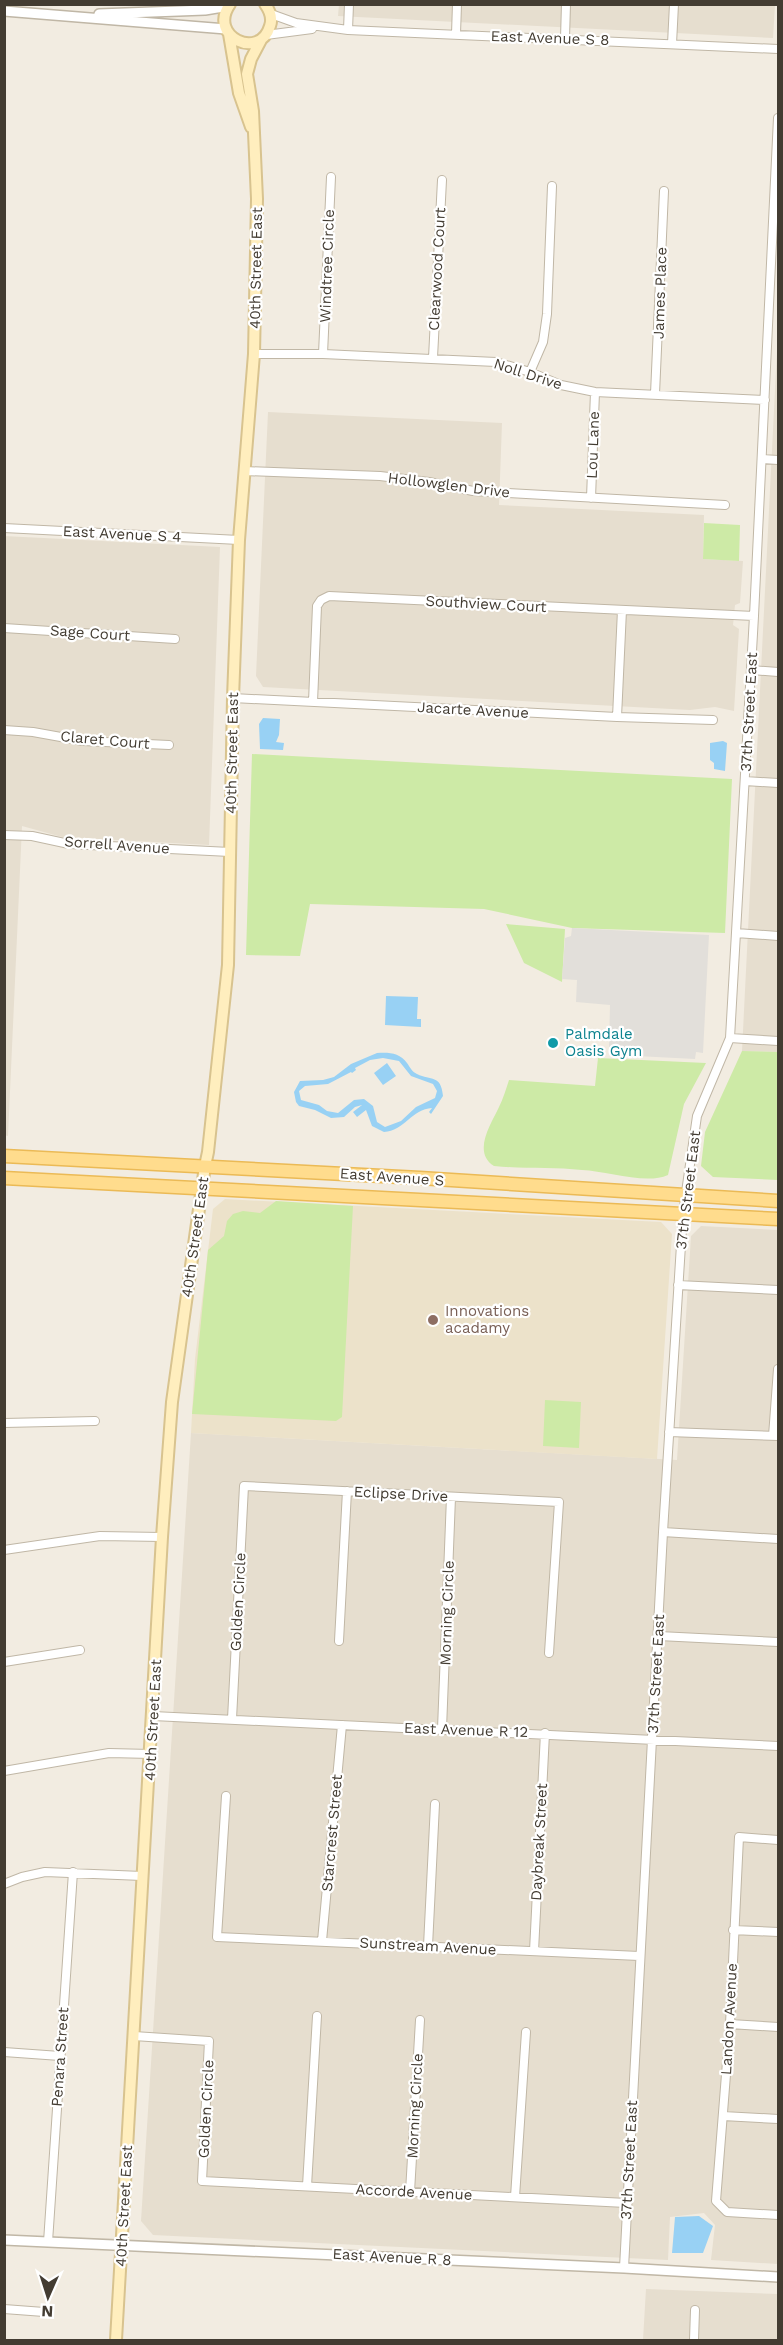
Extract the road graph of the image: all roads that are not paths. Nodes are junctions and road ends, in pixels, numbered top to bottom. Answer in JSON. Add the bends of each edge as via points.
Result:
{"nodes":[{"id":1,"x":349,"y":4,"type":"edge"},
{"id":2,"x":458,"y":4,"type":"edge"},
{"id":3,"x":566,"y":4,"type":"edge"},
{"id":4,"x":674,"y":4,"type":"edge"},
{"id":5,"x":230,"y":5,"type":"edge"},
{"id":6,"x":268,"y":8,"type":"edge"},
{"id":7,"x":4,"y":11,"type":"edge"},
{"id":8,"x":67,"y":15,"type":"junction"},
{"id":9,"x":322,"y":28,"type":"junction"},
{"id":10,"x":348,"y":30,"type":"junction"},
{"id":11,"x":228,"y":32,"type":"junction"},
{"id":12,"x":456,"y":34,"type":"junction"},
{"id":13,"x":263,"y":37,"type":"junction"},
{"id":14,"x":565,"y":38,"type":"junction"},
{"id":15,"x":672,"y":44,"type":"junction"},
{"id":16,"x":778,"y":49,"type":"edge"},
{"id":17,"x":778,"y":118,"type":"edge"},
{"id":18,"x":254,"y":133,"type":"junction"},
{"id":19,"x":331,"y":177,"type":"dead end"},
{"id":20,"x":442,"y":180,"type":"dead end"},
{"id":21,"x":552,"y":186,"type":"dead end"},
{"id":22,"x":664,"y":191,"type":"dead end"},
{"id":23,"x":254,"y":354,"type":"junction"},
{"id":24,"x":323,"y":354,"type":"junction"},
{"id":25,"x":433,"y":358,"type":"junction"},
{"id":26,"x":530,"y":372,"type":"junction"},
{"id":27,"x":596,"y":392,"type":"junction"},
{"id":28,"x":655,"y":394,"type":"junction"},
{"id":29,"x":765,"y":400,"type":"junction"},
{"id":30,"x":762,"y":459,"type":"junction"},
{"id":31,"x":778,"y":460,"type":"edge"},
{"id":32,"x":244,"y":471,"type":"junction"},
{"id":33,"x":591,"y":498,"type":"junction"},
{"id":34,"x":725,"y":505,"type":"dead end"},
{"id":35,"x":4,"y":528,"type":"edge"},
{"id":36,"x":239,"y":540,"type":"junction"},
{"id":37,"x":622,"y":610,"type":"junction"},
{"id":38,"x":754,"y":616,"type":"junction"},
{"id":39,"x":4,"y":628,"type":"edge"},
{"id":40,"x":176,"y":639,"type":"dead end"},
{"id":41,"x":751,"y":670,"type":"junction"},
{"id":42,"x":778,"y":672,"type":"edge"},
{"id":43,"x":233,"y":698,"type":"junction"},
{"id":44,"x":313,"y":702,"type":"junction"},
{"id":45,"x":617,"y":717,"type":"junction"},
{"id":46,"x":713,"y":720,"type":"dead end"},
{"id":47,"x":4,"y":730,"type":"edge"},
{"id":48,"x":169,"y":745,"type":"dead end"},
{"id":49,"x":745,"y":781,"type":"junction"},
{"id":50,"x":778,"y":783,"type":"edge"},
{"id":51,"x":4,"y":835,"type":"edge"},
{"id":52,"x":230,"y":852,"type":"junction"},
{"id":53,"x":736,"y":933,"type":"junction"},
{"id":54,"x":778,"y":936,"type":"edge"},
{"id":55,"x":730,"y":1038,"type":"junction"},
{"id":56,"x":778,"y":1041,"type":"edge"},
{"id":57,"x":4,"y":1156,"type":"edge"},
{"id":58,"x":205,"y":1166,"type":"junction"},
{"id":59,"x":4,"y":1178,"type":"edge"},
{"id":60,"x":202,"y":1187,"type":"junction"},
{"id":61,"x":685,"y":1195,"type":"junction"},
{"id":62,"x":778,"y":1201,"type":"edge"},
{"id":63,"x":683,"y":1213,"type":"junction"},
{"id":64,"x":778,"y":1219,"type":"edge"},
{"id":65,"x":678,"y":1285,"type":"junction"},
{"id":66,"x":778,"y":1290,"type":"edge"},
{"id":67,"x":778,"y":1369,"type":"edge"},
{"id":68,"x":95,"y":1421,"type":"dead end"},
{"id":69,"x":4,"y":1423,"type":"edge"},
{"id":70,"x":669,"y":1432,"type":"junction"},
{"id":71,"x":776,"y":1436,"type":"edge"},
{"id":72,"x":244,"y":1486,"type":"joint"},
{"id":73,"x":347,"y":1491,"type":"junction"},
{"id":74,"x":452,"y":1497,"type":"junction"},
{"id":75,"x":663,"y":1532,"type":"junction"},
{"id":76,"x":162,"y":1537,"type":"junction"},
{"id":77,"x":778,"y":1539,"type":"edge"},
{"id":78,"x":4,"y":1550,"type":"edge"},
{"id":79,"x":659,"y":1636,"type":"junction"},
{"id":80,"x":339,"y":1641,"type":"dead end"},
{"id":81,"x":778,"y":1642,"type":"edge"},
{"id":82,"x":80,"y":1650,"type":"dead end"},
{"id":83,"x":549,"y":1653,"type":"dead end"},
{"id":84,"x":4,"y":1662,"type":"edge"},
{"id":85,"x":153,"y":1716,"type":"junction"},
{"id":86,"x":232,"y":1719,"type":"junction"},
{"id":87,"x":342,"y":1725,"type":"junction"},
{"id":88,"x":442,"y":1729,"type":"junction"},
{"id":89,"x":545,"y":1733,"type":"junction"},
{"id":90,"x":653,"y":1739,"type":"junction"},
{"id":91,"x":778,"y":1746,"type":"edge"},
{"id":92,"x":151,"y":1754,"type":"junction"},
{"id":93,"x":4,"y":1771,"type":"edge"},
{"id":94,"x":226,"y":1797,"type":"dead end"},
{"id":95,"x":435,"y":1804,"type":"dead end"},
{"id":96,"x":778,"y":1840,"type":"edge"},
{"id":97,"x":73,"y":1872,"type":"junction"},
{"id":98,"x":142,"y":1876,"type":"junction"},
{"id":99,"x":4,"y":1884,"type":"edge"},
{"id":100,"x":733,"y":1930,"type":"junction"},
{"id":101,"x":778,"y":1932,"type":"edge"},
{"id":102,"x":322,"y":1941,"type":"junction"},
{"id":103,"x":428,"y":1946,"type":"junction"},
{"id":104,"x":534,"y":1951,"type":"junction"},
{"id":105,"x":639,"y":1956,"type":"junction"},
{"id":106,"x":317,"y":2016,"type":"dead end"},
{"id":107,"x":420,"y":2020,"type":"dead end"},
{"id":108,"x":730,"y":2024,"type":"junction"},
{"id":109,"x":778,"y":2027,"type":"edge"},
{"id":110,"x":526,"y":2032,"type":"dead end"},
{"id":111,"x":134,"y":2036,"type":"junction"},
{"id":112,"x":4,"y":2052,"type":"edge"},
{"id":113,"x":60,"y":2056,"type":"junction"},
{"id":114,"x":723,"y":2116,"type":"junction"},
{"id":115,"x":778,"y":2119,"type":"edge"},
{"id":116,"x":202,"y":2181,"type":"joint"},
{"id":117,"x":307,"y":2186,"type":"junction"},
{"id":118,"x":410,"y":2192,"type":"junction"},
{"id":119,"x":515,"y":2197,"type":"junction"},
{"id":120,"x":626,"y":2203,"type":"junction"},
{"id":121,"x":778,"y":2215,"type":"edge"},
{"id":122,"x":4,"y":2240,"type":"edge"},
{"id":123,"x":48,"y":2242,"type":"junction"},
{"id":124,"x":122,"y":2245,"type":"junction"},
{"id":125,"x":624,"y":2268,"type":"junction"},
{"id":126,"x":778,"y":2277,"type":"edge"},
{"id":127,"x":4,"y":2308,"type":"edge"},
{"id":128,"x":695,"y":2310,"type":"dead end"},
{"id":129,"x":44,"y":2312,"type":"dead end"},
{"id":130,"x":116,"y":2340,"type":"edge"},
{"id":131,"x":694,"y":2340,"type":"edge"}],
"edges":[{"from":1,"to":10,"type":"street"},
{"from":2,"to":12,"type":"street"},
{"from":3,"to":14,"type":"street"},
{"from":4,"to":15,"type":"street"},
{"from":5,"to":8,"type":"street","via":[[162,13]]},
{"from":5,"to":11,"type":"main road","name":"40th Street East","via":[[224,17]]},
{"from":6,"to":9,"type":"street","name":"East Avenue S 8","via":[[296,23]]},
{"from":6,"to":13,"type":"main road","name":"40th Street East","via":[[270,29]]},
{"from":7,"to":8,"type":"street"},
{"from":8,"to":11,"type":"street"},
{"from":9,"to":10,"type":"street","name":"East Avenue S 8"},
{"from":9,"to":13,"type":"street","name":"East Avenue S 8"},
{"from":10,"to":12,"type":"street","name":"East Avenue S 8"},
{"from":11,"to":13,"type":"main road","via":[[247,44]]},
{"from":11,"to":18,"type":"main road","name":"40th Street East","via":[[239,93]]},
{"from":12,"to":14,"type":"street","name":"East Avenue S 8"},
{"from":13,"to":18,"type":"main road","name":"40th Street East","via":[[247,74]]},
{"from":14,"to":15,"type":"street","name":"East Avenue S 8"},
{"from":15,"to":16,"type":"street","name":"East Avenue S 8"},
{"from":17,"to":29,"type":"street","name":"37th Street East"},
{"from":18,"to":23,"type":"main road","name":"40th Street East"},
{"from":19,"to":24,"type":"street","name":"Windtree Circle"},
{"from":20,"to":25,"type":"street","name":"Clearwood Court"},
{"from":21,"to":26,"type":"street","via":[[547,314],[543,342]]},
{"from":22,"to":28,"type":"street","name":"James Place"},
{"from":23,"to":24,"type":"street","name":"Noll Drive"},
{"from":23,"to":32,"type":"main road","name":"40th Street East"},
{"from":24,"to":25,"type":"street","name":"Noll Drive"},
{"from":25,"to":26,"type":"street","name":"Noll Drive","via":[[496,362]]},
{"from":26,"to":27,"type":"street","name":"Noll Drive","via":[[561,385]]},
{"from":27,"to":28,"type":"street","name":"Noll Drive"},
{"from":27,"to":33,"type":"street","name":"Lou Lane"},
{"from":28,"to":29,"type":"street","name":"Noll Drive"},
{"from":29,"to":30,"type":"street","name":"37th Street East"},
{"from":30,"to":31,"type":"street"},
{"from":30,"to":38,"type":"street","name":"37th Street East"},
{"from":32,"to":33,"type":"street","name":"Hollowglen Drive","via":[[380,476],[473,491]]},
{"from":32,"to":36,"type":"main road","name":"40th Street East"},
{"from":33,"to":34,"type":"street","name":"Hollowglen Drive"},
{"from":35,"to":36,"type":"street","name":"East Avenue S 4"},
{"from":36,"to":43,"type":"main road","name":"40th Street East"},
{"from":37,"to":38,"type":"street","name":"Southview Court"},
{"from":37,"to":44,"type":"street","name":"Southview Court","via":[[329,596],[318,606]]},
{"from":37,"to":45,"type":"street"},
{"from":38,"to":41,"type":"street","name":"37th Street East"},
{"from":39,"to":40,"type":"street","name":"Sage Court"},
{"from":41,"to":42,"type":"street"},
{"from":41,"to":49,"type":"street","name":"37th Street East"},
{"from":43,"to":44,"type":"street","name":"Jacarte Avenue"},
{"from":43,"to":52,"type":"main road","name":"40th Street East"},
{"from":44,"to":45,"type":"street","name":"Jacarte Avenue"},
{"from":45,"to":46,"type":"street","name":"Jacarte Avenue"},
{"from":47,"to":48,"type":"street","name":"Claret Court","via":[[83,741]]},
{"from":49,"to":50,"type":"street"},
{"from":49,"to":53,"type":"street","name":"37th Street East"},
{"from":51,"to":52,"type":"street","name":"Sorrell Avenue","via":[[69,844]]},
{"from":52,"to":58,"type":"main road","name":"40th Street East","via":[[225,998]]},
{"from":53,"to":54,"type":"street"},
{"from":53,"to":55,"type":"street","name":"37th Street East"},
{"from":55,"to":56,"type":"street"},
{"from":55,"to":61,"type":"street","name":"37th Street East","via":[[697,1116]]},
{"from":57,"to":58,"type":"main road","name":"East Avenue S"},
{"from":58,"to":60,"type":"main road","name":"40th Street East"},
{"from":58,"to":61,"type":"main road","name":"East Avenue S"},
{"from":59,"to":60,"type":"main road","name":"East Avenue S"},
{"from":60,"to":63,"type":"main road","name":"East Avenue S"},
{"from":60,"to":76,"type":"main road","name":"40th Street East","via":[[172,1402]]},
{"from":61,"to":62,"type":"main road","name":"East Avenue S"},
{"from":61,"to":63,"type":"street","name":"37th Street East"},
{"from":63,"to":64,"type":"main road","name":"East Avenue S"},
{"from":63,"to":65,"type":"street","name":"37th Street East"},
{"from":65,"to":66,"type":"street"},
{"from":65,"to":70,"type":"street","name":"37th Street East"},
{"from":67,"to":71,"type":"street"},
{"from":68,"to":69,"type":"street"},
{"from":70,"to":71,"type":"street"},
{"from":70,"to":75,"type":"street","name":"37th Street East"},
{"from":72,"to":73,"type":"street","name":"Eclipse Drive"},
{"from":72,"to":86,"type":"street","name":"Golden Circle"},
{"from":73,"to":74,"type":"street","name":"Eclipse Drive"},
{"from":73,"to":80,"type":"street"},
{"from":74,"to":83,"type":"street","name":"Eclipse Drive","via":[[559,1502]]},
{"from":74,"to":88,"type":"street","name":"Morning Circle"},
{"from":75,"to":77,"type":"street"},
{"from":75,"to":79,"type":"street","name":"37th Street East"},
{"from":76,"to":78,"type":"street","via":[[100,1536]]},
{"from":76,"to":85,"type":"main road","name":"40th Street East"},
{"from":79,"to":81,"type":"street"},
{"from":79,"to":90,"type":"street","name":"37th Street East"},
{"from":82,"to":84,"type":"street"},
{"from":85,"to":86,"type":"street","name":"East Avenue R 12"},
{"from":85,"to":92,"type":"main road","name":"40th Street East"},
{"from":86,"to":87,"type":"street","name":"East Avenue R 12"},
{"from":87,"to":88,"type":"street","name":"East Avenue R 12"},
{"from":87,"to":102,"type":"street","name":"Starcrest Street"},
{"from":88,"to":89,"type":"street","name":"East Avenue R 12"},
{"from":89,"to":90,"type":"street","name":"East Avenue R 12"},
{"from":89,"to":104,"type":"street","name":"Daybreak Street"},
{"from":90,"to":91,"type":"street","name":"East Avenue R 12"},
{"from":90,"to":105,"type":"street","name":"37th Street East"},
{"from":92,"to":93,"type":"street","via":[[109,1753]]},
{"from":92,"to":98,"type":"main road","name":"40th Street East"},
{"from":94,"to":102,"type":"street","name":"Sunstream Avenue","via":[[218,1937]]},
{"from":95,"to":103,"type":"street"},
{"from":96,"to":100,"type":"street","name":"Landon Avenue","via":[[739,1838]]},
{"from":97,"to":98,"type":"street"},
{"from":97,"to":99,"type":"street","via":[[45,1872]]},
{"from":97,"to":113,"type":"street","name":"Penara Street"},
{"from":98,"to":111,"type":"main road","name":"40th Street East"},
{"from":100,"to":101,"type":"street"},
{"from":100,"to":108,"type":"street","name":"Landon Avenue"},
{"from":102,"to":103,"type":"street","name":"Sunstream Avenue"},
{"from":103,"to":104,"type":"street","name":"Sunstream Avenue"},
{"from":104,"to":105,"type":"street","name":"Sunstream Avenue"},
{"from":105,"to":120,"type":"street","name":"37th Street East"},
{"from":106,"to":117,"type":"street"},
{"from":107,"to":118,"type":"street","name":"Morning Circle"},
{"from":108,"to":109,"type":"street"},
{"from":108,"to":114,"type":"street","name":"Landon Avenue"},
{"from":110,"to":119,"type":"street"},
{"from":111,"to":116,"type":"street","name":"Golden Circle","via":[[209,2041]]},
{"from":111,"to":124,"type":"main road","name":"40th Street East"},
{"from":112,"to":113,"type":"street"},
{"from":113,"to":123,"type":"street","name":"Penara Street"},
{"from":114,"to":115,"type":"street"},
{"from":114,"to":121,"type":"street","name":"Landon Avenue","via":[[716,2201],[727,2212]]},
{"from":116,"to":117,"type":"street","name":"Accorde Avenue"},
{"from":117,"to":118,"type":"street","name":"Accorde Avenue"},
{"from":118,"to":119,"type":"street","name":"Accorde Avenue"},
{"from":119,"to":120,"type":"street","name":"Accorde Avenue"},
{"from":120,"to":125,"type":"street","name":"37th Street East"},
{"from":122,"to":123,"type":"street","name":"East Avenue R 8"},
{"from":123,"to":124,"type":"street","name":"East Avenue R 8"},
{"from":124,"to":125,"type":"street","name":"East Avenue R 8"},
{"from":124,"to":130,"type":"main road","name":"40th Street East"},
{"from":125,"to":126,"type":"street","name":"East Avenue R 8"},
{"from":127,"to":129,"type":"street"},
{"from":128,"to":131,"type":"street"}]}
